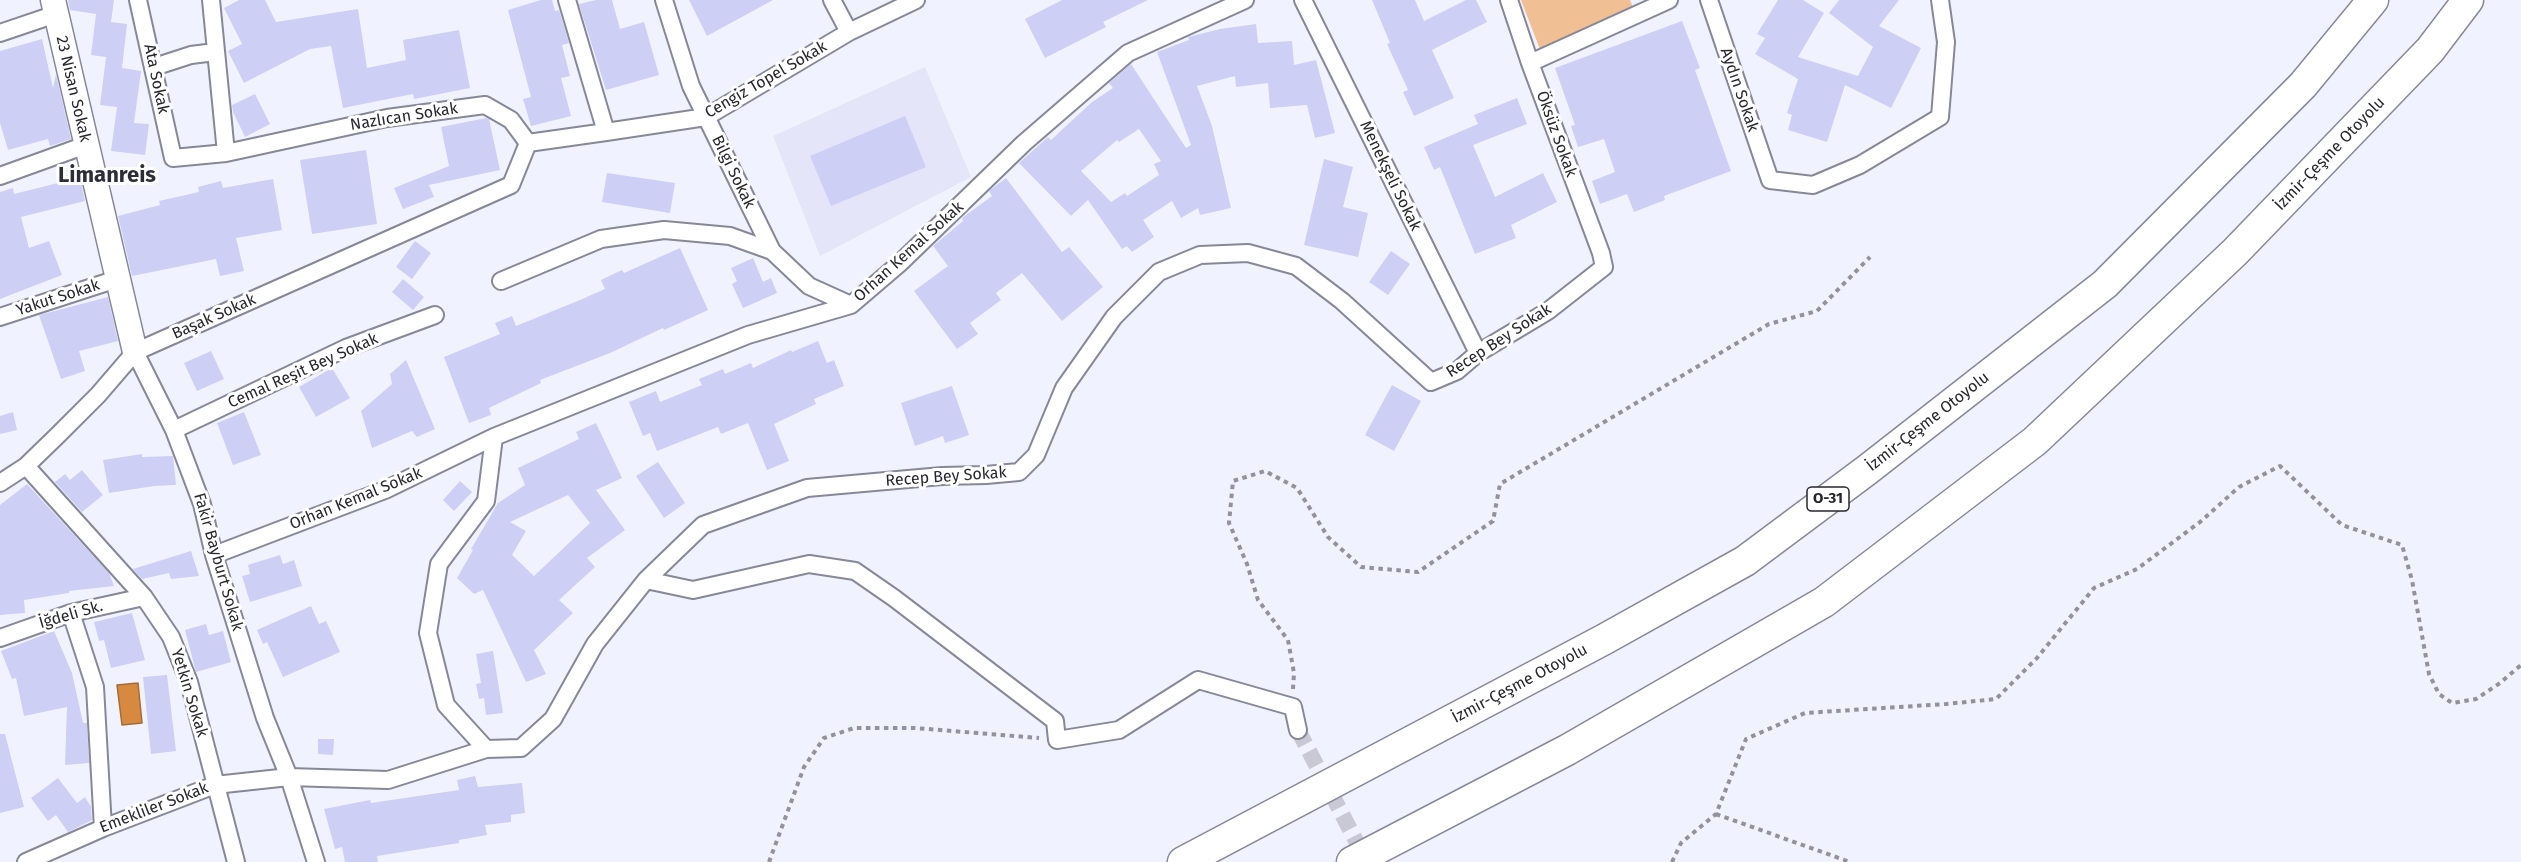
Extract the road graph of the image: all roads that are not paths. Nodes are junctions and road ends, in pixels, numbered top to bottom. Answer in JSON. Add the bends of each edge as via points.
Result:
{"nodes":[{"id":1,"x":138,"y":0,"type":"edge"},
{"id":2,"x":211,"y":0,"type":"edge"},
{"id":3,"x":567,"y":0,"type":"edge"},
{"id":4,"x":664,"y":0,"type":"edge"},
{"id":5,"x":832,"y":0,"type":"edge"},
{"id":6,"x":916,"y":0,"type":"edge"},
{"id":7,"x":1245,"y":0,"type":"edge"},
{"id":8,"x":1303,"y":0,"type":"edge"},
{"id":9,"x":1509,"y":0,"type":"edge"},
{"id":10,"x":1669,"y":0,"type":"edge"},
{"id":11,"x":1709,"y":0,"type":"edge"},
{"id":12,"x":1940,"y":0,"type":"edge"},
{"id":13,"x":2373,"y":0,"type":"edge"},
{"id":14,"x":2468,"y":0,"type":"edge"},
{"id":15,"x":55,"y":7,"type":"edge"},
{"id":16,"x":849,"y":32,"type":"junction"},
{"id":17,"x":0,"y":33,"type":"edge"},
{"id":18,"x":215,"y":52,"type":"junction"},
{"id":19,"x":1530,"y":63,"type":"junction"},
{"id":20,"x":154,"y":67,"type":"junction"},
{"id":21,"x":706,"y":117,"type":"junction"},
{"id":22,"x":606,"y":132,"type":"junction"},
{"id":23,"x":528,"y":143,"type":"junction"},
{"id":24,"x":86,"y":145,"type":"junction"},
{"id":25,"x":226,"y":153,"type":"junction"},
{"id":26,"x":172,"y":158,"type":"joint"},
{"id":27,"x":0,"y":176,"type":"edge"},
{"id":28,"x":772,"y":251,"type":"junction"},
{"id":29,"x":1604,"y":267,"type":"joint"},
{"id":30,"x":117,"y":279,"type":"junction"},
{"id":31,"x":501,"y":281,"type":"dead end"},
{"id":32,"x":852,"y":305,"type":"junction"},
{"id":33,"x":435,"y":315,"type":"dead end"},
{"id":34,"x":0,"y":317,"type":"edge"},
{"id":35,"x":135,"y":352,"type":"junction"},
{"id":36,"x":1478,"y":353,"type":"junction"},
{"id":37,"x":174,"y":430,"type":"junction"},
{"id":38,"x":494,"y":437,"type":"junction"},
{"id":39,"x":26,"y":466,"type":"junction"},
{"id":40,"x":0,"y":483,"type":"edge"},
{"id":41,"x":214,"y":555,"type":"junction"},
{"id":42,"x":646,"y":580,"type":"junction"},
{"id":43,"x":144,"y":597,"type":"junction"},
{"id":44,"x":72,"y":613,"type":"junction"},
{"id":45,"x":0,"y":638,"type":"edge"},
{"id":46,"x":1298,"y":730,"type":"tunnel mouth"},
{"id":47,"x":486,"y":749,"type":"junction"},
{"id":48,"x":289,"y":777,"type":"junction"},
{"id":49,"x":215,"y":784,"type":"junction"},
{"id":50,"x":103,"y":828,"type":"junction"},
{"id":51,"x":26,"y":862,"type":"edge"},
{"id":52,"x":236,"y":862,"type":"edge"},
{"id":53,"x":316,"y":862,"type":"edge"},
{"id":54,"x":1183,"y":862,"type":"edge"},
{"id":55,"x":1352,"y":862,"type":"edge"}],
"edges":[{"from":1,"to":20,"type":"street","name":"Ata Sokak"},
{"from":2,"to":18,"type":"street"},
{"from":3,"to":22,"type":"street"},
{"from":4,"to":21,"type":"street","name":"Bilgi Sokak","via":[[691,86]]},
{"from":5,"to":16,"type":"street"},
{"from":6,"to":16,"type":"street","name":"Cengiz Topel Sokak"},
{"from":7,"to":32,"type":"street","name":"Orhan Kemal Sokak","via":[[1128,53],[1024,143]]},
{"from":8,"to":36,"type":"street","name":"Menekşeli Sokak"},
{"from":9,"to":19,"type":"street","name":"Öksüz Sokak"},
{"from":10,"to":19,"type":"street"},
{"from":11,"to":12,"type":"street","name":"Aydın Sokak","via":[[1770,180],[1812,185],[1860,165],[1940,117],[1946,42]]},
{"from":13,"to":54,"type":"highway","name":"İzmir-Çeşme Otoyolu","number":"O-31","via":[[2303,85],[2105,284],[1745,561]]},
{"from":14,"to":55,"type":"highway","name":"İzmir-Çeşme Otoyolu","via":[[2430,50],[2235,252],[2035,441],[1824,602],[1567,750]]},
{"from":15,"to":17,"type":"street"},
{"from":15,"to":24,"type":"street","name":"23 Nisan Sokak"},
{"from":16,"to":21,"type":"street","name":"Cengiz Topel Sokak"},
{"from":18,"to":20,"type":"street"},
{"from":18,"to":25,"type":"street"},
{"from":19,"to":29,"type":"street","name":"Öksüz Sokak"},
{"from":20,"to":26,"type":"street","name":"Ata Sokak"},
{"from":21,"to":22,"type":"street","name":"Cengiz Topel Sokak"},
{"from":21,"to":28,"type":"street","name":"Bilgi Sokak"},
{"from":22,"to":23,"type":"street","name":"Cengiz Topel Sokak"},
{"from":23,"to":25,"type":"street","name":"Nazlıcan Sokak","via":[[511,120],[485,105],[387,118]]},
{"from":23,"to":35,"type":"street","name":"Başak Sokak","via":[[511,185]]},
{"from":24,"to":27,"type":"street"},
{"from":24,"to":30,"type":"street","name":"23 Nisan Sokak"},
{"from":25,"to":26,"type":"street","name":"Nazlıcan Sokak"},
{"from":28,"to":31,"type":"street","via":[[730,236],[664,230],[601,239]]},
{"from":28,"to":32,"type":"street","name":"Bilgi Sokak","via":[[808,286]]},
{"from":29,"to":36,"type":"street","name":"Recep Bey Sokak","via":[[1548,311]]},
{"from":30,"to":34,"type":"street","name":"Yakut Sokak"},
{"from":30,"to":35,"type":"street","name":"23 Nisan Sokak"},
{"from":32,"to":38,"type":"street","name":"Orhan Kemal Sokak","via":[[748,335]]},
{"from":33,"to":37,"type":"street","name":"Cemal Reşit Bey Sokak","via":[[346,348]]},
{"from":35,"to":37,"type":"street","name":"Fakir Bayburt Sokak"},
{"from":35,"to":39,"type":"street","name":"Başak Sokak"},
{"from":36,"to":42,"type":"street","name":"Recep Bey Sokak","via":[[1457,371],[1431,382],[1342,301],[1296,266],[1248,254],[1200,255],[1159,272],[1114,317],[1064,388],[1036,455],[1019,472],[807,488],[703,525]]},
{"from":37,"to":41,"type":"street","name":"Fakir Bayburt Sokak","via":[[202,504]]},
{"from":38,"to":41,"type":"street","name":"Orhan Kemal Sokak","via":[[385,490]]},
{"from":38,"to":47,"type":"street","via":[[486,501],[439,564],[428,633],[446,705]]},
{"from":39,"to":40,"type":"street","name":"Başak Sokak"},
{"from":39,"to":43,"type":"street","name":"Yetkin Sokak"},
{"from":41,"to":48,"type":"street","name":"Fakir Bayburt Sokak","via":[[265,718]]},
{"from":42,"to":46,"type":"street","via":[[693,590],[809,564],[855,571],[1055,721],[1058,740],[1119,730],[1198,680],[1293,707]]},
{"from":42,"to":47,"type":"street","name":"Recep Bey Sokak","via":[[595,644],[553,720],[521,748]]},
{"from":43,"to":44,"type":"street","name":"İğdeli Sk."},
{"from":43,"to":49,"type":"street","name":"Yetkin Sokak","via":[[171,637],[189,682]]},
{"from":44,"to":45,"type":"street","name":"İğdeli Sk."},
{"from":44,"to":50,"type":"street","via":[[95,687]]},
{"from":47,"to":48,"type":"street","name":"Recep Bey Sokak","via":[[388,780]]},
{"from":48,"to":49,"type":"street","name":"Emekliler Sokak"},
{"from":48,"to":53,"type":"street","name":"Fakir Bayburt Sokak"},
{"from":49,"to":50,"type":"street","name":"Emekliler Sokak"},
{"from":49,"to":52,"type":"street","name":"Yetkin Sokak"},
{"from":50,"to":51,"type":"street","name":"Emekliler Sokak"}]}
